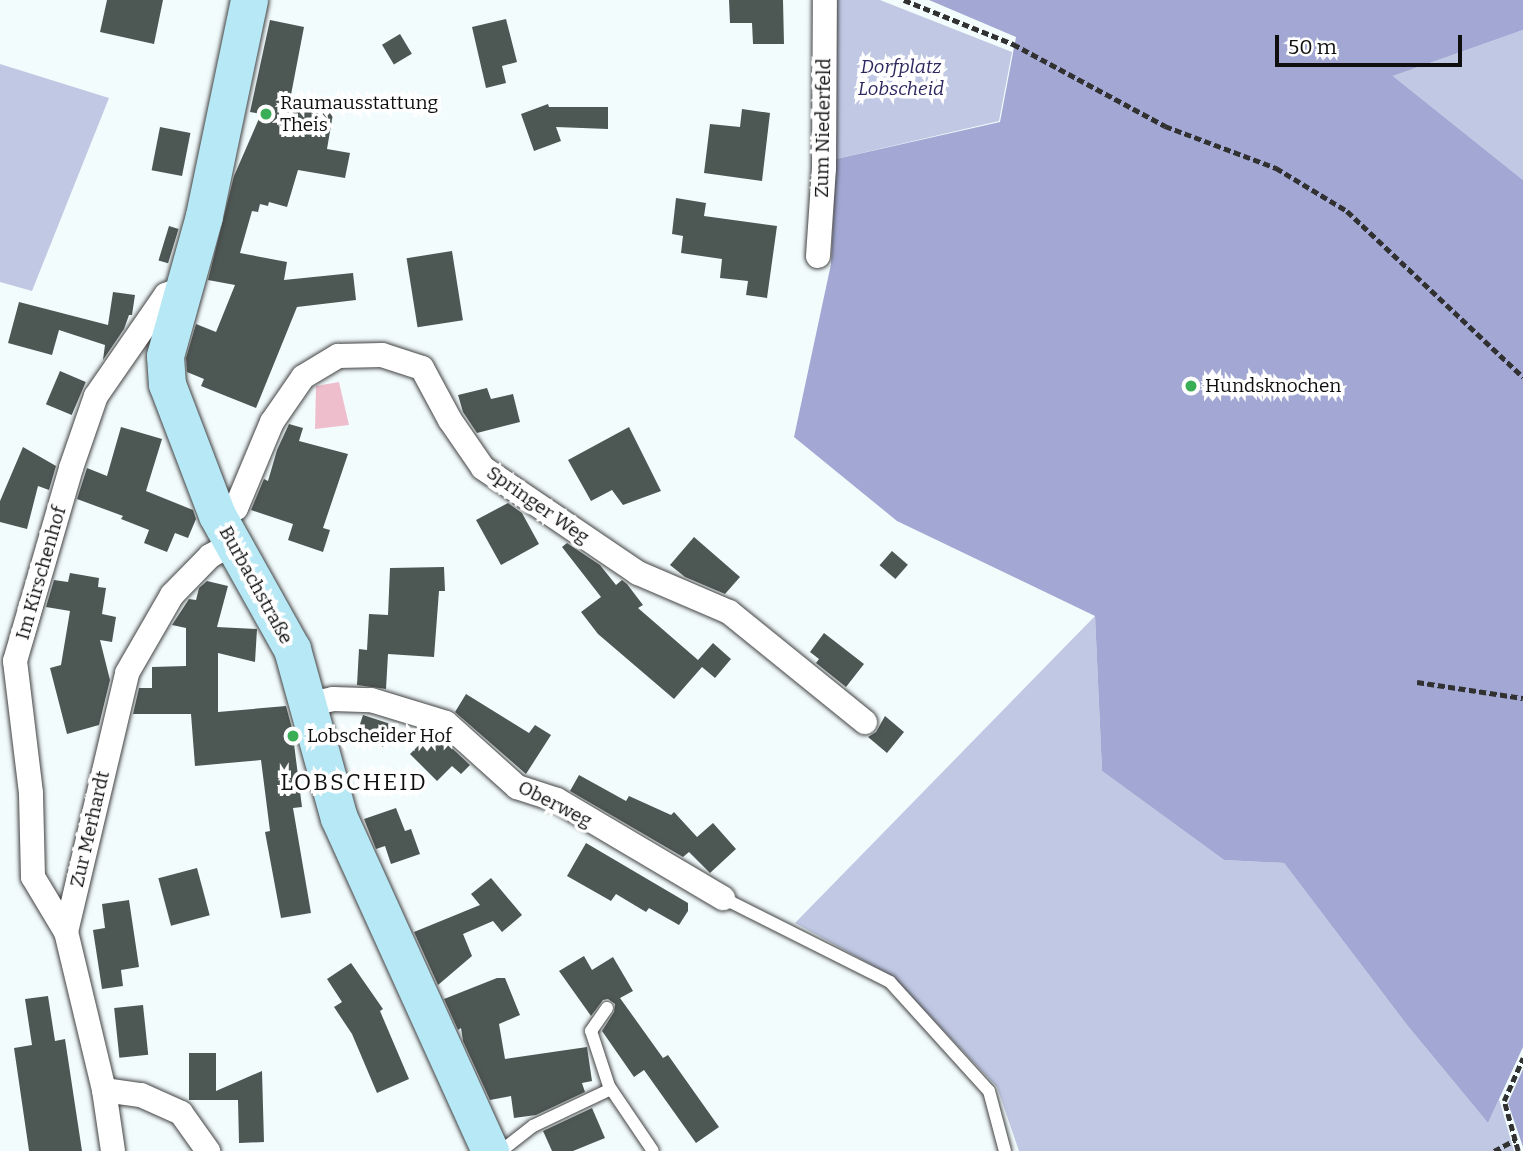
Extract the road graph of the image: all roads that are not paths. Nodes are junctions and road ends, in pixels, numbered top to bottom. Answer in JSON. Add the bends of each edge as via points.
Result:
{"nodes":[{"id":1,"x":249,"y":0,"type":"edge"},
{"id":2,"x":825,"y":0,"type":"edge"},
{"id":3,"x":818,"y":256,"type":"dead end"},
{"id":4,"x":186,"y":287,"type":"junction"},
{"id":5,"x":225,"y":530,"type":"junction"},
{"id":6,"x":310,"y":704,"type":"junction"},
{"id":7,"x":865,"y":722,"type":"dead end"},
{"id":8,"x":723,"y":898,"type":"joint"},
{"id":9,"x":66,"y":932,"type":"junction"},
{"id":10,"x":607,"y":1008,"type":"dead end"},
{"id":11,"x":611,"y":1089,"type":"junction"},
{"id":12,"x":104,"y":1090,"type":"junction"},
{"id":13,"x":113,"y":1151,"type":"edge"},
{"id":14,"x":208,"y":1151,"type":"edge"},
{"id":15,"x":490,"y":1151,"type":"edge"},
{"id":16,"x":501,"y":1151,"type":"edge"},
{"id":17,"x":653,"y":1151,"type":"edge"},
{"id":18,"x":1005,"y":1151,"type":"edge"}],
"edges":[{"from":1,"to":4,"type":"street","name":"Burbachstraße"},
{"from":2,"to":3,"type":"street","name":"Zum Niederfeld","via":[[824,169]]},
{"from":4,"to":5,"type":"street","name":"Burbachstraße","via":[[165,356],[167,384]]},
{"from":4,"to":9,"type":"street","name":"Im Kirschenhof","via":[[166,295],[96,396],[15,661],[31,793],[33,877]]},
{"from":5,"to":6,"type":"street","name":"Burbachstraße","via":[[292,649]]},
{"from":5,"to":7,"type":"street","name":"Springer Weg","via":[[272,422],[303,377],[338,356],[382,355],[422,368],[483,468],[638,573],[729,612]]},
{"from":5,"to":9,"type":"street","name":"Zur Merhardt","via":[[210,556],[172,595],[127,673]]},
{"from":6,"to":8,"type":"street","name":"Oberweg","via":[[371,700],[446,723],[517,787],[557,800]]},
{"from":6,"to":15,"type":"street","name":"Burbachstraße","via":[[339,818]]},
{"from":8,"to":18,"type":"lane","via":[[890,982],[989,1091]]},
{"from":9,"to":12,"type":"street","name":"Zur Merhardt"},
{"from":10,"to":11,"type":"lane","via":[[591,1031]]},
{"from":11,"to":16,"type":"lane","via":[[533,1126]]},
{"from":11,"to":17,"type":"lane"},
{"from":12,"to":13,"type":"street","name":"Zur Merhardt"},
{"from":12,"to":14,"type":"street","via":[[141,1095],[181,1113]]}]}
